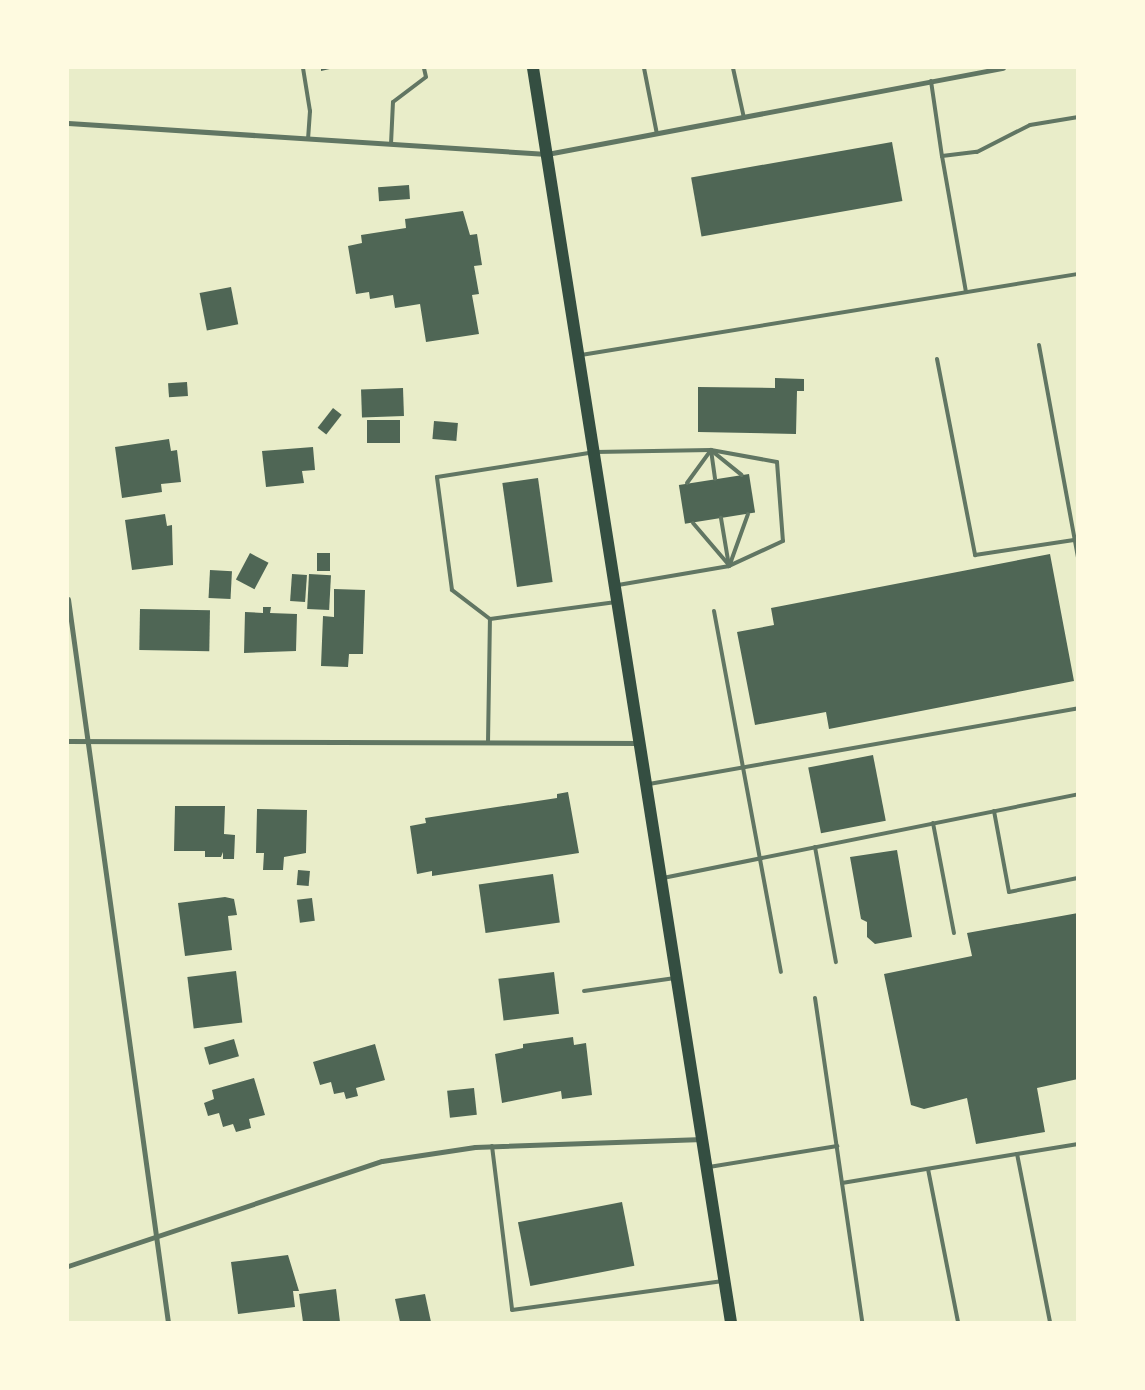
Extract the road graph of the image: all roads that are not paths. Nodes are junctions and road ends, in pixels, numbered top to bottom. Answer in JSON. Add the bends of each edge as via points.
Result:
{"nodes":[{"id":1,"x":303,"y":68,"type":"edge"},
{"id":2,"x":424,"y":68,"type":"edge"},
{"id":3,"x":532,"y":68,"type":"edge"},
{"id":4,"x":644,"y":68,"type":"edge"},
{"id":5,"x":733,"y":68,"type":"edge"},
{"id":6,"x":1003,"y":68,"type":"edge"},
{"id":7,"x":931,"y":82,"type":"junction"},
{"id":8,"x":1078,"y":117,"type":"edge"},
{"id":9,"x":744,"y":118,"type":"junction"},
{"id":10,"x":68,"y":123,"type":"edge"},
{"id":11,"x":657,"y":134,"type":"junction"},
{"id":12,"x":308,"y":138,"type":"junction"},
{"id":13,"x":391,"y":144,"type":"junction"},
{"id":14,"x":547,"y":154,"type":"junction"},
{"id":15,"x":942,"y":156,"type":"junction"},
{"id":16,"x":1078,"y":274,"type":"edge"},
{"id":17,"x":966,"y":292,"type":"junction"},
{"id":18,"x":1039,"y":345,"type":"dead end"},
{"id":19,"x":579,"y":355,"type":"junction"},
{"id":20,"x":937,"y":359,"type":"dead end"},
{"id":21,"x":711,"y":450,"type":"junction"},
{"id":22,"x":595,"y":452,"type":"junction"},
{"id":23,"x":742,"y":475,"type":"dead end"},
{"id":24,"x":715,"y":479,"type":"dead end"},
{"id":25,"x":687,"y":483,"type":"dead end"},
{"id":26,"x":748,"y":514,"type":"dead end"},
{"id":27,"x":721,"y":518,"type":"dead end"},
{"id":28,"x":1078,"y":520,"type":"edge"},
{"id":29,"x":1071,"y":521,"type":"junction"},
{"id":30,"x":693,"y":522,"type":"dead end"},
{"id":31,"x":1074,"y":540,"type":"junction"},
{"id":32,"x":1078,"y":557,"type":"edge"},
{"id":33,"x":729,"y":566,"type":"junction"},
{"id":34,"x":616,"y":585,"type":"junction"},
{"id":35,"x":68,"y":599,"type":"edge"},
{"id":36,"x":618,"y":602,"type":"junction"},
{"id":37,"x":714,"y":611,"type":"dead end"},
{"id":38,"x":490,"y":619,"type":"junction"},
{"id":39,"x":1078,"y":708,"type":"edge"},
{"id":40,"x":68,"y":741,"type":"edge"},
{"id":41,"x":89,"y":742,"type":"junction"},
{"id":42,"x":488,"y":743,"type":"junction"},
{"id":43,"x":640,"y":743,"type":"junction"},
{"id":44,"x":739,"y":768,"type":"junction"},
{"id":45,"x":646,"y":784,"type":"junction"},
{"id":46,"x":1078,"y":794,"type":"edge"},
{"id":47,"x":994,"y":811,"type":"junction"},
{"id":48,"x":933,"y":824,"type":"junction"},
{"id":49,"x":814,"y":847,"type":"junction"},
{"id":50,"x":758,"y":858,"type":"junction"},
{"id":51,"x":1078,"y":878,"type":"edge"},
{"id":52,"x":658,"y":879,"type":"junction"},
{"id":53,"x":954,"y":933,"type":"dead end"},
{"id":54,"x":836,"y":962,"type":"dead end"},
{"id":55,"x":781,"y":972,"type":"dead end"},
{"id":56,"x":677,"y":978,"type":"junction"},
{"id":57,"x":584,"y":991,"type":"dead end"},
{"id":58,"x":815,"y":998,"type":"dead end"},
{"id":59,"x":703,"y":1139,"type":"junction"},
{"id":60,"x":1078,"y":1144,"type":"edge"},
{"id":61,"x":492,"y":1146,"type":"junction"},
{"id":62,"x":837,"y":1146,"type":"junction"},
{"id":63,"x":1017,"y":1154,"type":"junction"},
{"id":64,"x":707,"y":1167,"type":"junction"},
{"id":65,"x":928,"y":1169,"type":"junction"},
{"id":66,"x":842,"y":1183,"type":"junction"},
{"id":67,"x":155,"y":1238,"type":"junction"},
{"id":68,"x":68,"y":1266,"type":"edge"},
{"id":69,"x":724,"y":1281,"type":"junction"},
{"id":70,"x":168,"y":1322,"type":"edge"},
{"id":71,"x":730,"y":1322,"type":"edge"},
{"id":72,"x":862,"y":1322,"type":"edge"},
{"id":73,"x":958,"y":1322,"type":"edge"},
{"id":74,"x":1050,"y":1322,"type":"edge"}],
"edges":[{"from":1,"to":12,"type":"lane","via":[[310,111]]},
{"from":2,"to":13,"type":"lane","via":[[426,77],[393,102]]},
{"from":3,"to":14,"type":"main road"},
{"from":4,"to":11,"type":"lane"},
{"from":5,"to":9,"type":"lane"},
{"from":6,"to":7,"type":"street"},
{"from":7,"to":9,"type":"street"},
{"from":7,"to":15,"type":"lane"},
{"from":8,"to":15,"type":"lane","via":[[1030,125],[977,152]]},
{"from":9,"to":11,"type":"street"},
{"from":10,"to":12,"type":"street"},
{"from":11,"to":14,"type":"street"},
{"from":12,"to":13,"type":"street"},
{"from":13,"to":14,"type":"street"},
{"from":14,"to":19,"type":"main road"},
{"from":15,"to":17,"type":"lane"},
{"from":16,"to":17,"type":"lane"},
{"from":17,"to":19,"type":"lane"},
{"from":18,"to":29,"type":"lane"},
{"from":19,"to":22,"type":"main road"},
{"from":20,"to":31,"type":"lane","via":[[975,555]]},
{"from":21,"to":22,"type":"lane"},
{"from":21,"to":23,"type":"lane"},
{"from":21,"to":24,"type":"lane"},
{"from":21,"to":25,"type":"lane"},
{"from":21,"to":33,"type":"lane","via":[[777,462],[783,541]]},
{"from":22,"to":34,"type":"main road"},
{"from":22,"to":38,"type":"lane","via":[[437,477],[452,590]]},
{"from":26,"to":33,"type":"lane"},
{"from":27,"to":33,"type":"lane"},
{"from":28,"to":29,"type":"lane"},
{"from":29,"to":31,"type":"lane"},
{"from":30,"to":33,"type":"lane"},
{"from":31,"to":32,"type":"lane"},
{"from":33,"to":34,"type":"lane"},
{"from":34,"to":36,"type":"main road"},
{"from":35,"to":41,"type":"street"},
{"from":36,"to":38,"type":"lane"},
{"from":36,"to":43,"type":"main road"},
{"from":37,"to":44,"type":"lane"},
{"from":38,"to":42,"type":"lane"},
{"from":39,"to":44,"type":"lane"},
{"from":40,"to":41,"type":"street"},
{"from":41,"to":42,"type":"street"},
{"from":41,"to":67,"type":"street"},
{"from":42,"to":43,"type":"street"},
{"from":43,"to":45,"type":"main road"},
{"from":44,"to":45,"type":"lane"},
{"from":44,"to":50,"type":"lane"},
{"from":45,"to":52,"type":"main road"},
{"from":46,"to":47,"type":"lane"},
{"from":47,"to":48,"type":"lane"},
{"from":47,"to":51,"type":"lane","via":[[1009,892]]},
{"from":48,"to":49,"type":"lane"},
{"from":48,"to":53,"type":"lane"},
{"from":49,"to":50,"type":"lane"},
{"from":49,"to":54,"type":"lane"},
{"from":50,"to":52,"type":"lane"},
{"from":50,"to":55,"type":"lane"},
{"from":52,"to":56,"type":"main road"},
{"from":56,"to":57,"type":"lane"},
{"from":56,"to":59,"type":"main road"},
{"from":58,"to":62,"type":"lane"},
{"from":59,"to":61,"type":"street"},
{"from":59,"to":64,"type":"main road"},
{"from":60,"to":63,"type":"lane"},
{"from":61,"to":67,"type":"street","via":[[382,1161]]},
{"from":61,"to":69,"type":"lane","via":[[512,1310]]},
{"from":62,"to":64,"type":"lane"},
{"from":62,"to":66,"type":"lane"},
{"from":63,"to":65,"type":"lane"},
{"from":63,"to":74,"type":"lane"},
{"from":64,"to":69,"type":"main road"},
{"from":65,"to":66,"type":"lane"},
{"from":65,"to":73,"type":"lane"},
{"from":66,"to":72,"type":"lane"},
{"from":67,"to":68,"type":"street"},
{"from":67,"to":70,"type":"street"},
{"from":69,"to":71,"type":"main road"}]}
